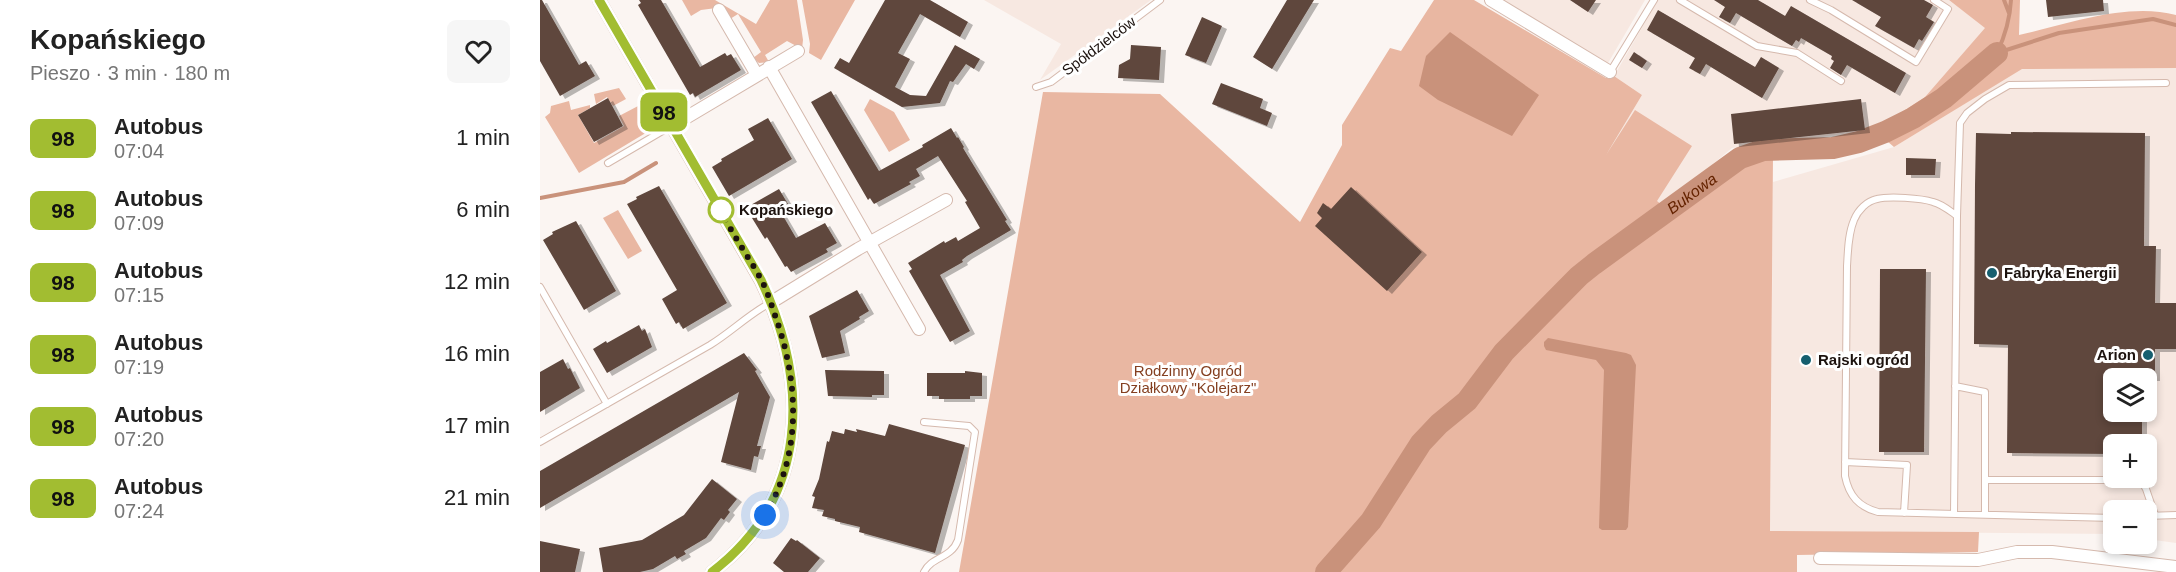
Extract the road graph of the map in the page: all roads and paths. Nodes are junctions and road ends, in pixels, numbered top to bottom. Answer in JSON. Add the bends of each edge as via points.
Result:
{"nodes":[{"id":1,"x":599,"y":0,"type":"edge"},
{"id":2,"x":1160,"y":0,"type":"edge"},
{"id":3,"x":1491,"y":0,"type":"edge"},
{"id":4,"x":1654,"y":0,"type":"edge"},
{"id":5,"x":1680,"y":0,"type":"edge"},
{"id":6,"x":1810,"y":0,"type":"edge"},
{"id":7,"x":1934,"y":0,"type":"edge"},
{"id":8,"x":719,"y":9,"type":"dead end"},
{"id":9,"x":798,"y":51,"type":"dead end"},
{"id":10,"x":769,"y":68,"type":"junction"},
{"id":11,"x":1610,"y":72,"type":"joint"},
{"id":12,"x":757,"y":75,"type":"junction"},
{"id":13,"x":1841,"y":81,"type":"dead end"},
{"id":14,"x":2166,"y":83,"type":"dead end"},
{"id":15,"x":1036,"y":87,"type":"dead end"},
{"id":16,"x":672,"y":126,"type":"junction"},
{"id":17,"x":608,"y":163,"type":"dead end"},
{"id":18,"x":946,"y":200,"type":"dead end"},
{"id":19,"x":1957,"y":216,"type":"junction"},
{"id":20,"x":868,"y":243,"type":"junction"},
{"id":21,"x":540,"y":287,"type":"edge"},
{"id":22,"x":770,"y":303,"type":"junction"},
{"id":23,"x":919,"y":329,"type":"dead end"},
{"id":24,"x":1956,"y":386,"type":"junction"},
{"id":25,"x":607,"y":404,"type":"junction"},
{"id":26,"x":924,"y":423,"type":"dead end"},
{"id":27,"x":540,"y":442,"type":"edge"},
{"id":28,"x":1845,"y":462,"type":"junction"},
{"id":29,"x":1985,"y":480,"type":"junction"},
{"id":30,"x":2150,"y":500,"type":"edge"},
{"id":31,"x":1904,"y":513,"type":"junction"},
{"id":32,"x":1954,"y":514,"type":"junction"},
{"id":33,"x":1985,"y":514,"type":"junction"},
{"id":34,"x":2157,"y":515,"type":"edge"},
{"id":35,"x":2176,"y":515,"type":"edge"},
{"id":36,"x":2103,"y":518,"type":"edge"},
{"id":37,"x":1820,"y":558,"type":"dead end"},
{"id":38,"x":2176,"y":567,"type":"edge"},
{"id":39,"x":711,"y":572,"type":"edge"},
{"id":40,"x":924,"y":572,"type":"edge"}],
"edges":[{"from":1,"to":16,"type":"street"},
{"from":2,"to":15,"type":"lane","name":"Spółdzielców","via":[[1051,82]]},
{"from":3,"to":11,"type":"street"},
{"from":4,"to":11,"type":"lane"},
{"from":5,"to":13,"type":"lane","via":[[1757,46],[1797,53]]},
{"from":6,"to":7,"type":"lane","via":[[1916,62],[1948,9]]},
{"from":8,"to":12,"type":"street"},
{"from":9,"to":10,"type":"street"},
{"from":10,"to":12,"type":"street"},
{"from":10,"to":20,"type":"street"},
{"from":12,"to":16,"type":"street"},
{"from":14,"to":19,"type":"lane","via":[[2008,85],[1984,99],[1960,123]]},
{"from":16,"to":17,"type":"lane"},
{"from":16,"to":22,"type":"street","via":[[761,280]]},
{"from":18,"to":20,"type":"street"},
{"from":19,"to":24,"type":"lane"},
{"from":19,"to":28,"type":"lane","via":[[1933,202],[1878,198],[1854,219],[1847,266]]},
{"from":20,"to":22,"type":"street"},
{"from":20,"to":23,"type":"street"},
{"from":21,"to":25,"type":"lane"},
{"from":22,"to":25,"type":"lane","via":[[710,345]]},
{"from":22,"to":39,"type":"street","via":[[792,381],[794,417],[789,453],[775,496],[758,524],[738,549]]},
{"from":24,"to":29,"type":"lane","via":[[1985,392]]},
{"from":24,"to":32,"type":"lane"},
{"from":25,"to":27,"type":"lane"},
{"from":26,"to":40,"type":"lane","via":[[969,426],[975,432],[955,548]]},
{"from":28,"to":31,"type":"lane","via":[[1847,489],[1865,509]]},
{"from":28,"to":31,"type":"lane","via":[[1907,465]]},
{"from":29,"to":30,"type":"lane","via":[[2132,480],[2142,482]]},
{"from":29,"to":33,"type":"lane"},
{"from":31,"to":32,"type":"lane"},
{"from":32,"to":33,"type":"lane"},
{"from":33,"to":36,"type":"lane"},
{"from":34,"to":35,"type":"lane"},
{"from":37,"to":38,"type":"street","via":[[1978,560],[2017,552],[2052,552]]}]}
